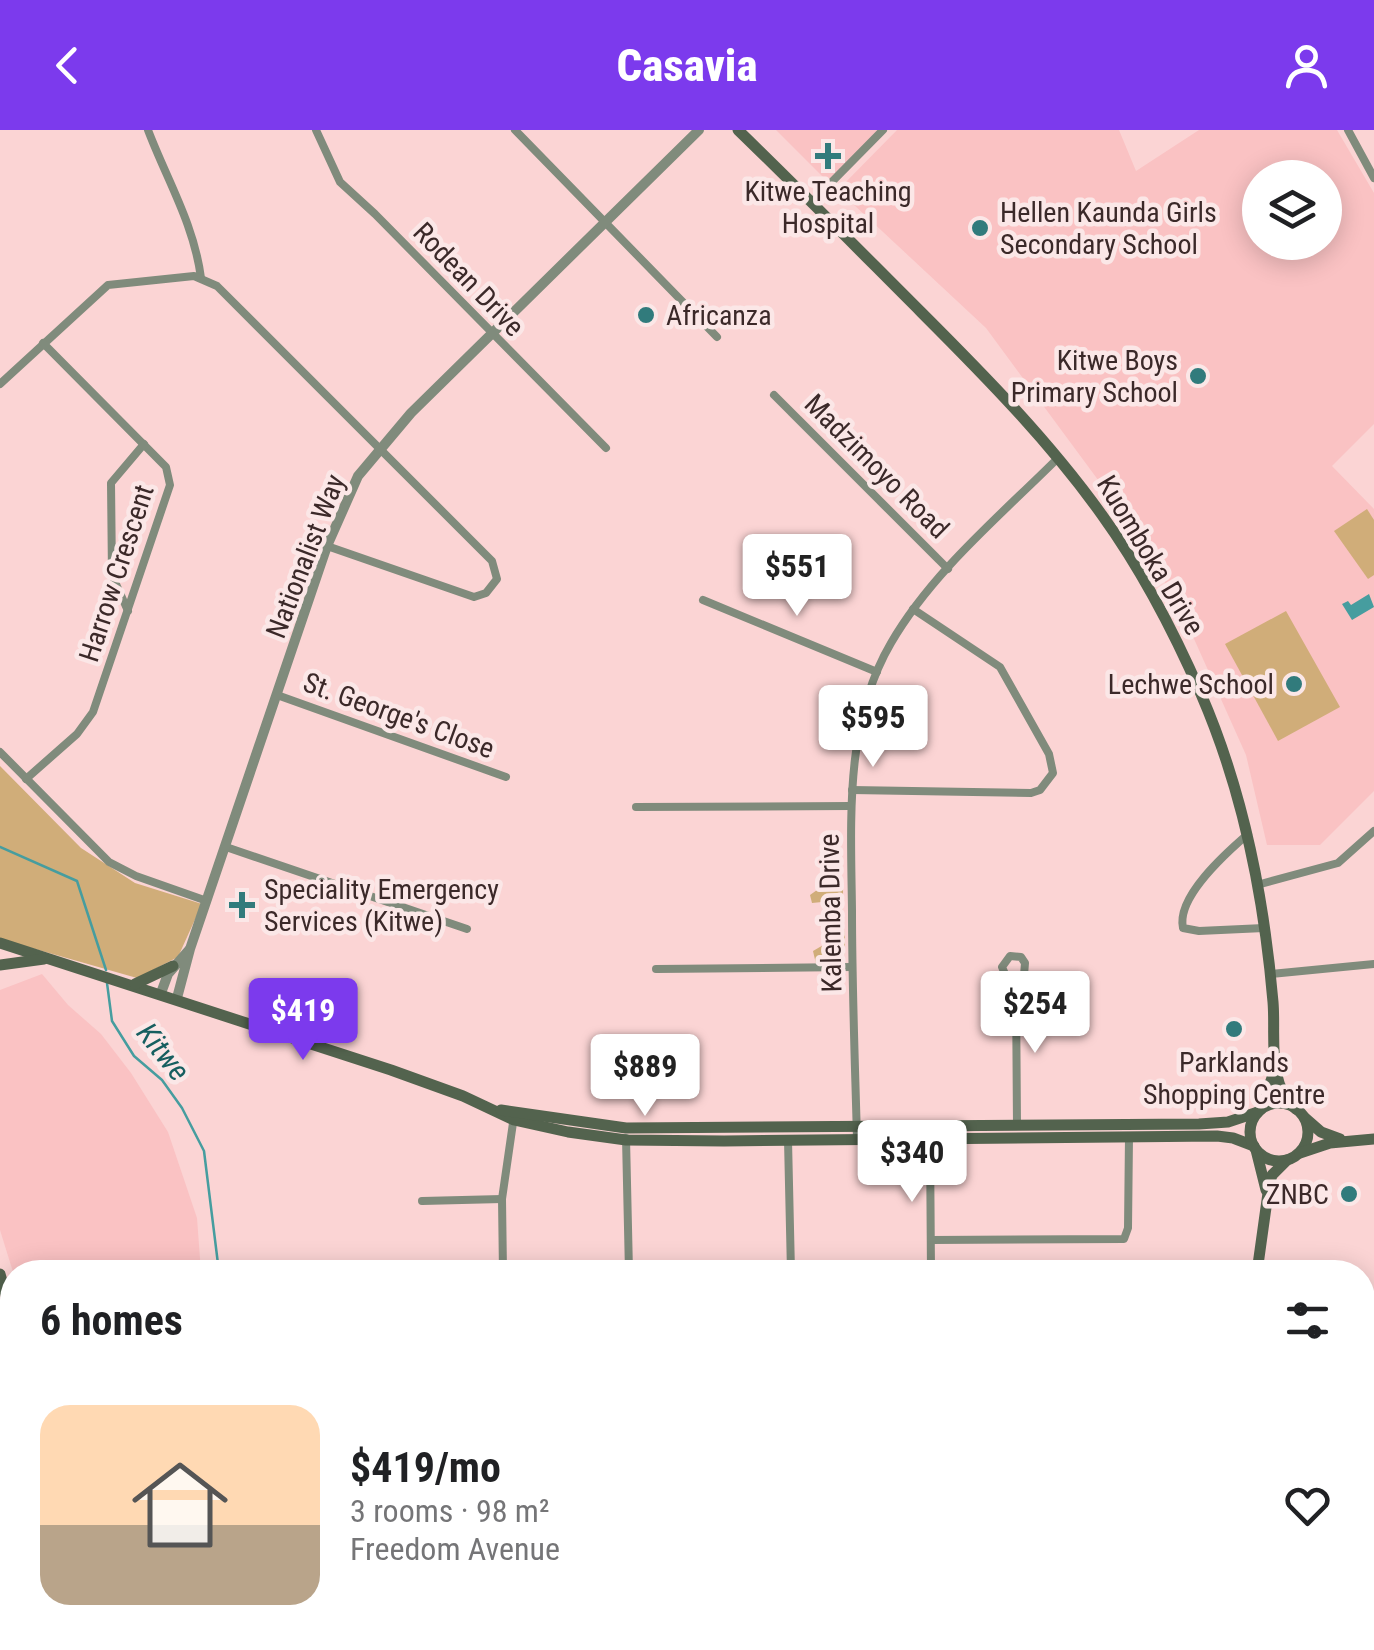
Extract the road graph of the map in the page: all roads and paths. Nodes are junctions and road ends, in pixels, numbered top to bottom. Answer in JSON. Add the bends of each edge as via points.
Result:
{"nodes":[{"id":1,"x":148,"y":130,"type":"edge"},
{"id":2,"x":316,"y":130,"type":"edge"},
{"id":3,"x":515,"y":130,"type":"edge"},
{"id":4,"x":698,"y":130,"type":"edge"},
{"id":5,"x":738,"y":130,"type":"edge"},
{"id":6,"x":882,"y":130,"type":"edge"},
{"id":7,"x":1348,"y":130,"type":"edge"},
{"id":8,"x":1374,"y":178,"type":"edge"},
{"id":9,"x":812,"y":202,"type":"junction"},
{"id":10,"x":604,"y":222,"type":"junction"},
{"id":11,"x":200,"y":278,"type":"junction"},
{"id":12,"x":490,"y":333,"type":"junction"},
{"id":13,"x":716,"y":338,"type":"dead end"},
{"id":14,"x":42,"y":342,"type":"junction"},
{"id":15,"x":0,"y":384,"type":"edge"},
{"id":16,"x":774,"y":395,"type":"dead end"},
{"id":17,"x":144,"y":444,"type":"junction"},
{"id":18,"x":379,"y":448,"type":"junction"},
{"id":19,"x":606,"y":448,"type":"dead end"},
{"id":20,"x":1058,"y":458,"type":"junction"},
{"id":21,"x":327,"y":546,"type":"junction"},
{"id":22,"x":948,"y":569,"type":"junction"},
{"id":23,"x":703,"y":600,"type":"dead end"},
{"id":24,"x":914,"y":609,"type":"junction"},
{"id":25,"x":128,"y":610,"type":"junction"},
{"id":26,"x":878,"y":672,"type":"junction"},
{"id":27,"x":277,"y":695,"type":"junction"},
{"id":28,"x":0,"y":752,"type":"edge"},
{"id":29,"x":506,"y":777,"type":"dead end"},
{"id":30,"x":26,"y":778,"type":"junction"},
{"id":31,"x":852,"y":790,"type":"junction"},
{"id":32,"x":851,"y":806,"type":"junction"},
{"id":33,"x":636,"y":807,"type":"dead end"},
{"id":34,"x":1374,"y":831,"type":"edge"},
{"id":35,"x":1248,"y":834,"type":"junction"},
{"id":36,"x":226,"y":847,"type":"junction"},
{"id":37,"x":1257,"y":885,"type":"junction"},
{"id":38,"x":207,"y":900,"type":"junction"},
{"id":39,"x":1264,"y":928,"type":"junction"},
{"id":40,"x":467,"y":929,"type":"dead end"},
{"id":41,"x":0,"y":942,"type":"edge"},
{"id":42,"x":190,"y":950,"type":"junction"},
{"id":43,"x":53,"y":959,"type":"junction"},
{"id":44,"x":1374,"y":964,"type":"edge"},
{"id":45,"x":0,"y":965,"type":"edge"},
{"id":46,"x":174,"y":966,"type":"junction"},
{"id":47,"x":852,"y":967,"type":"junction"},
{"id":48,"x":656,"y":968,"type":"dead end"},
{"id":49,"x":1270,"y":974,"type":"junction"},
{"id":50,"x":135,"y":984,"type":"junction"},
{"id":51,"x":1016,"y":987,"type":"dead end"},
{"id":52,"x":161,"y":993,"type":"junction"},
{"id":53,"x":177,"y":998,"type":"junction"},
{"id":54,"x":1275,"y":1068,"type":"junction"},
{"id":55,"x":1260,"y":1111,"type":"junction"},
{"id":56,"x":1299,"y":1112,"type":"junction"},
{"id":57,"x":514,"y":1116,"type":"junction"},
{"id":58,"x":1017,"y":1125,"type":"junction"},
{"id":59,"x":1104,"y":1125,"type":"junction"},
{"id":60,"x":1218,"y":1130,"type":"junction"},
{"id":61,"x":857,"y":1133,"type":"junction"},
{"id":62,"x":626,"y":1134,"type":"junction"},
{"id":63,"x":1060,"y":1137,"type":"junction"},
{"id":64,"x":1129,"y":1137,"type":"junction"},
{"id":65,"x":930,"y":1138,"type":"junction"},
{"id":66,"x":1374,"y":1139,"type":"edge"},
{"id":67,"x":788,"y":1140,"type":"junction"},
{"id":68,"x":1345,"y":1140,"type":"junction"},
{"id":69,"x":1255,"y":1148,"type":"junction"},
{"id":70,"x":1300,"y":1153,"type":"junction"},
{"id":71,"x":1287,"y":1160,"type":"junction"},
{"id":72,"x":502,"y":1199,"type":"junction"},
{"id":73,"x":1267,"y":1199,"type":"junction"},
{"id":74,"x":422,"y":1201,"type":"dead end"},
{"id":75,"x":931,"y":1240,"type":"junction"},
{"id":76,"x":503,"y":1260,"type":"edge"},
{"id":77,"x":628,"y":1260,"type":"edge"},
{"id":78,"x":791,"y":1260,"type":"edge"},
{"id":79,"x":931,"y":1260,"type":"edge"},
{"id":80,"x":1259,"y":1260,"type":"edge"}],
"edges":[{"from":1,"to":11,"type":"street","via":[[189,222]]},
{"from":2,"to":12,"type":"street","name":"Rodean Drive","via":[[345,188]]},
{"from":3,"to":10,"type":"street"},
{"from":4,"to":10,"type":"street","name":"Nationalist Way"},
{"from":5,"to":9,"type":"main road","name":"Kuomboka Drive"},
{"from":6,"to":9,"type":"street"},
{"from":7,"to":8,"type":"street"},
{"from":9,"to":20,"type":"main road","name":"Kuomboka Drive"},
{"from":10,"to":12,"type":"street","name":"Nationalist Way"},
{"from":10,"to":13,"type":"street"},
{"from":11,"to":14,"type":"street","via":[[108,286]]},
{"from":11,"to":18,"type":"street","via":[[217,286]]},
{"from":12,"to":18,"type":"street","name":"Nationalist Way"},
{"from":12,"to":19,"type":"street","name":"Rodean Drive"},
{"from":14,"to":15,"type":"street"},
{"from":14,"to":17,"type":"street","name":"Harrow Crescent"},
{"from":16,"to":22,"type":"street","name":"Madzimoyo Road"},
{"from":17,"to":25,"type":"street","name":"Harrow Crescent","via":[[166,467],[170,485]]},
{"from":17,"to":25,"type":"street","via":[[110,483],[112,575]]},
{"from":18,"to":21,"type":"street","name":"Nationalist Way","via":[[358,476]]},
{"from":18,"to":21,"type":"street","via":[[492,562],[497,579],[474,598]]},
{"from":20,"to":22,"type":"street","name":"Kalemba Drive"},
{"from":20,"to":35,"type":"main road","name":"Kuomboka Drive","via":[[1106,519],[1177,644],[1219,738]]},
{"from":21,"to":27,"type":"street","name":"Nationalist Way"},
{"from":22,"to":24,"type":"street","name":"Kalemba Drive"},
{"from":23,"to":26,"type":"street"},
{"from":24,"to":26,"type":"street","name":"Kalemba Drive"},
{"from":24,"to":31,"type":"street","via":[[1000,667],[1054,773],[1031,793]]},
{"from":25,"to":30,"type":"street","name":"Harrow Crescent","via":[[94,712]]},
{"from":26,"to":31,"type":"street","name":"Kalemba Drive","via":[[860,728]]},
{"from":27,"to":29,"type":"street","name":"St. George's Close"},
{"from":27,"to":36,"type":"street","name":"Nationalist Way"},
{"from":28,"to":30,"type":"street"},
{"from":30,"to":38,"type":"street","via":[[110,862]]},
{"from":31,"to":32,"type":"street","name":"Kalemba Drive"},
{"from":32,"to":33,"type":"street"},
{"from":32,"to":47,"type":"street","name":"Kalemba Drive"},
{"from":34,"to":37,"type":"street","via":[[1338,862]]},
{"from":35,"to":37,"type":"main road","name":"Kuomboka Drive"},
{"from":35,"to":39,"type":"street","via":[[1198,886],[1181,917],[1183,928],[1199,931]]},
{"from":36,"to":38,"type":"street","name":"Nationalist Way"},
{"from":36,"to":40,"type":"street"},
{"from":37,"to":39,"type":"main road","name":"Kuomboka Drive"},
{"from":38,"to":42,"type":"street","name":"Nationalist Way"},
{"from":39,"to":49,"type":"main road","name":"Kuomboka Drive"},
{"from":41,"to":43,"type":"main road"},
{"from":42,"to":46,"type":"street"},
{"from":42,"to":53,"type":"street","name":"Nationalist Way"},
{"from":43,"to":45,"type":"main road"},
{"from":43,"to":50,"type":"main road"},
{"from":44,"to":49,"type":"street"},
{"from":46,"to":50,"type":"main road"},
{"from":46,"to":52,"type":"street"},
{"from":47,"to":48,"type":"street"},
{"from":47,"to":61,"type":"street","name":"Kalemba Drive"},
{"from":49,"to":54,"type":"main road","name":"Kuomboka Drive"},
{"from":50,"to":52,"type":"main road"},
{"from":51,"to":58,"type":"street"},
{"from":52,"to":53,"type":"main road"},
{"from":53,"to":57,"type":"main road"},
{"from":54,"to":55,"type":"main road"},
{"from":54,"to":56,"type":"main road","via":[[1282,1095]]},
{"from":55,"to":56,"type":"main road","via":[[1278,1104]]},
{"from":55,"to":60,"type":"main road"},
{"from":55,"to":69,"type":"main road","via":[[1250,1126]]},
{"from":56,"to":68,"type":"main road","via":[[1321,1132]]},
{"from":56,"to":70,"type":"main road","via":[[1307,1139]]},
{"from":57,"to":62,"type":"main road"},
{"from":57,"to":72,"type":"street"},
{"from":58,"to":59,"type":"main road"},
{"from":58,"to":61,"type":"main road"},
{"from":59,"to":60,"type":"main road"},
{"from":59,"to":63,"type":"main road"},
{"from":60,"to":64,"type":"main road"},
{"from":60,"to":69,"type":"main road"},
{"from":61,"to":62,"type":"main road"},
{"from":61,"to":65,"type":"main road"},
{"from":61,"to":67,"type":"main road"},
{"from":62,"to":67,"type":"main road"},
{"from":62,"to":77,"type":"street"},
{"from":63,"to":64,"type":"main road"},
{"from":63,"to":65,"type":"main road"},
{"from":64,"to":75,"type":"street","via":[[1124,1239]]},
{"from":65,"to":75,"type":"street"},
{"from":66,"to":68,"type":"main road"},
{"from":67,"to":78,"type":"street"},
{"from":68,"to":70,"type":"main road"},
{"from":69,"to":71,"type":"main road","via":[[1270,1160]]},
{"from":69,"to":73,"type":"main road"},
{"from":70,"to":71,"type":"main road"},
{"from":71,"to":73,"type":"main road","via":[[1272,1174]]},
{"from":72,"to":74,"type":"street"},
{"from":72,"to":76,"type":"street"},
{"from":73,"to":80,"type":"main road"},
{"from":75,"to":79,"type":"street"}]}
